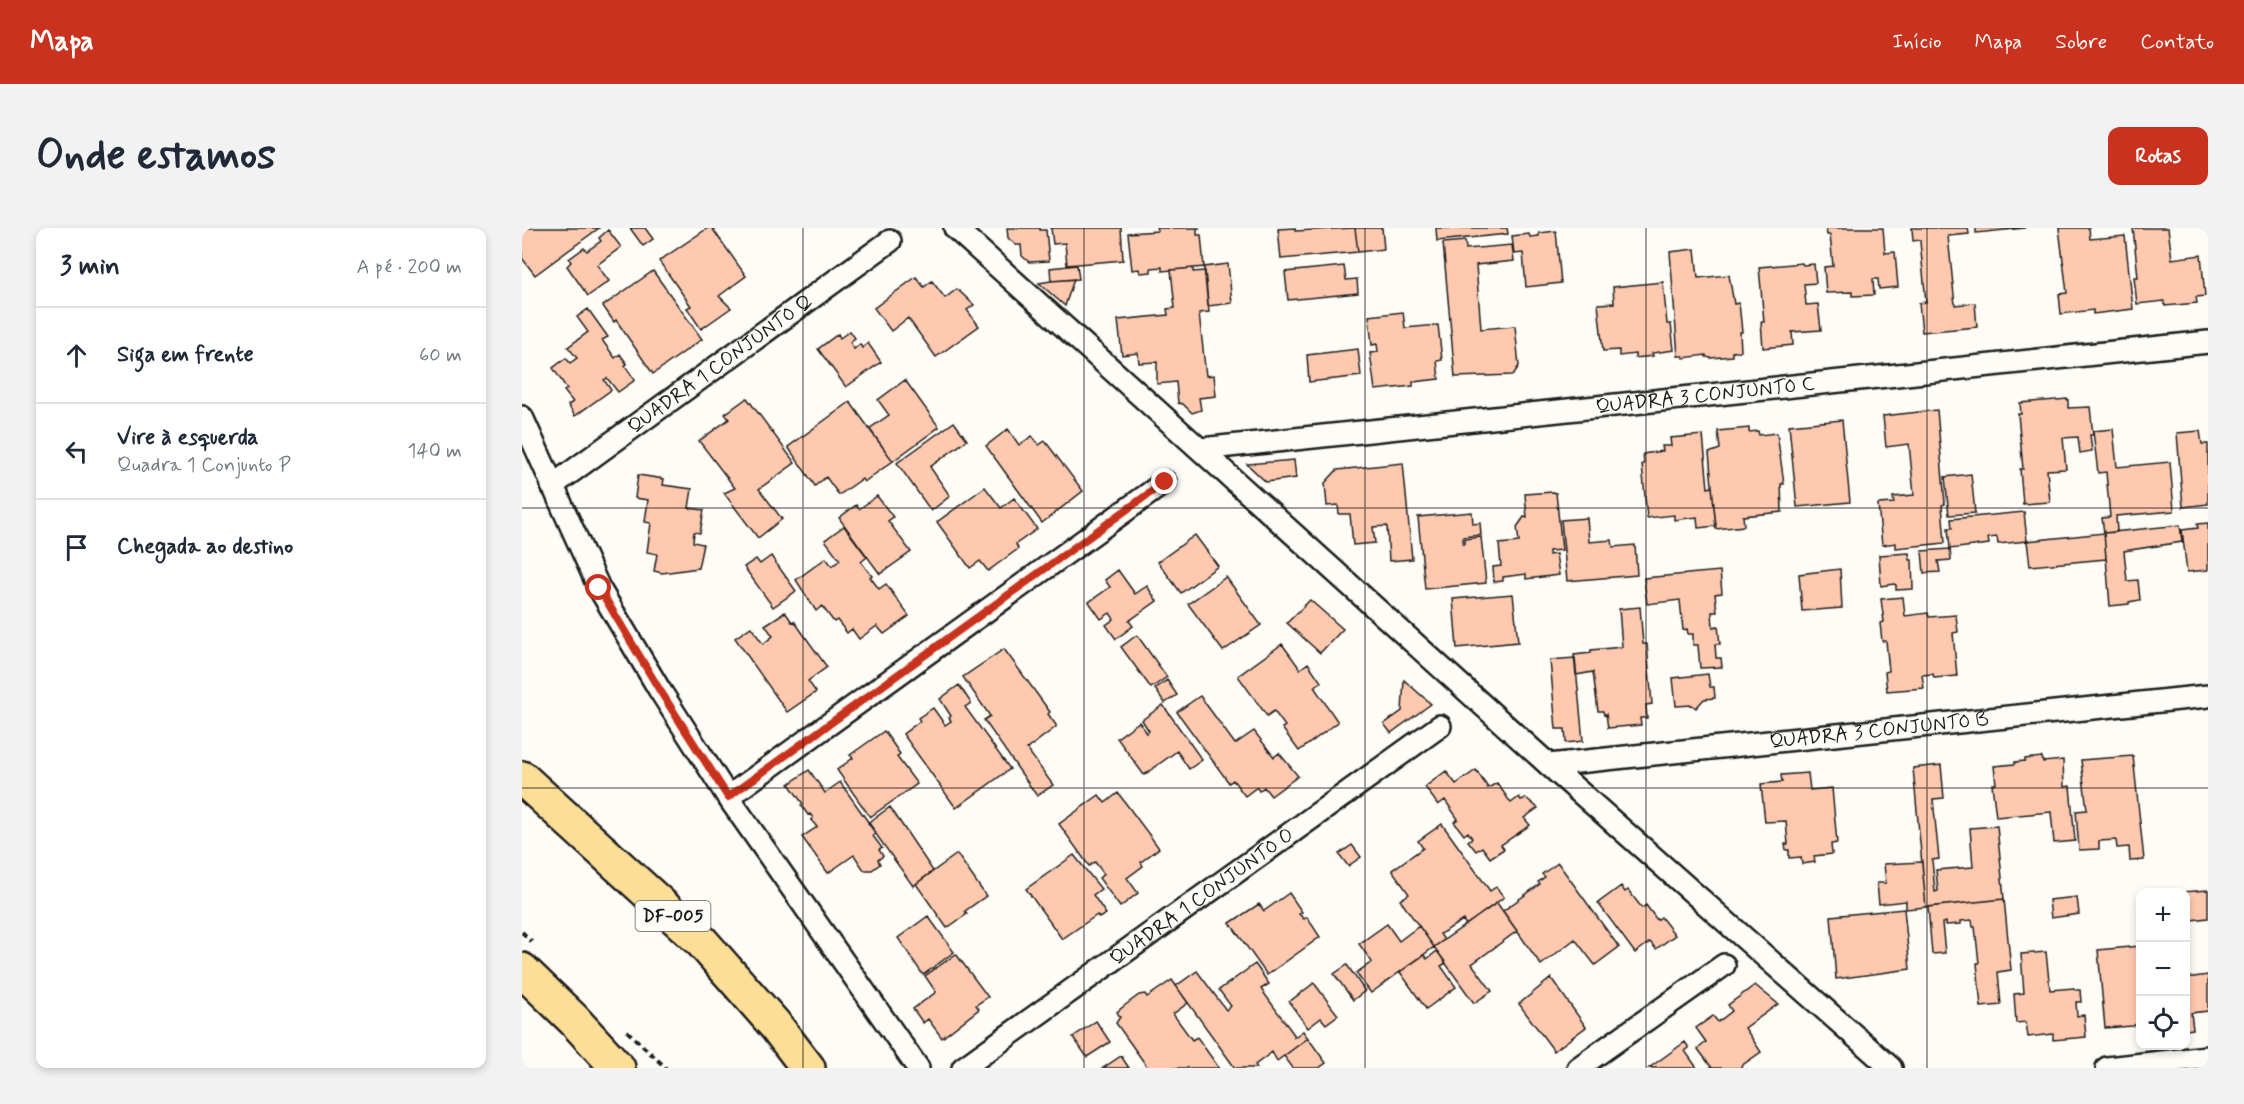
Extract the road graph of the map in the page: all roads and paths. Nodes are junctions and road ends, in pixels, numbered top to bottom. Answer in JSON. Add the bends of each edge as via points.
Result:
{"nodes":[{"id":1,"x":955,"y":228,"type":"edge"},
{"id":2,"x":890,"y":241,"type":"dead end"},
{"id":3,"x":2208,"y":342,"type":"edge"},
{"id":4,"x":522,"y":417,"type":"edge"},
{"id":5,"x":1201,"y":449,"type":"junction"},
{"id":6,"x":1165,"y":482,"type":"dead end"},
{"id":7,"x":552,"y":486,"type":"junction"},
{"id":8,"x":2208,"y":696,"type":"edge"},
{"id":9,"x":1440,"y":726,"type":"dead end"},
{"id":10,"x":1549,"y":765,"type":"junction"},
{"id":11,"x":522,"y":778,"type":"edge"},
{"id":12,"x":728,"y":797,"type":"junction"},
{"id":13,"x":1724,"y":965,"type":"dead end"},
{"id":14,"x":522,"y":970,"type":"edge"},
{"id":15,"x":2208,"y":1057,"type":"edge"},
{"id":16,"x":618,"y":1068,"type":"edge"},
{"id":17,"x":808,"y":1068,"type":"edge"},
{"id":18,"x":918,"y":1068,"type":"edge"},
{"id":19,"x":963,"y":1068,"type":"edge"},
{"id":20,"x":1578,"y":1068,"type":"edge"},
{"id":21,"x":1891,"y":1068,"type":"edge"},
{"id":22,"x":2107,"y":1068,"type":"edge"}],
"edges":[{"from":1,"to":5,"type":"street"},
{"from":2,"to":7,"type":"street","name":"QUADRA 1 CONJUNTO Q"},
{"from":3,"to":5,"type":"street","name":"QUADRA 3 CONJUNTO C"},
{"from":4,"to":7,"type":"street"},
{"from":5,"to":10,"type":"street"},
{"from":6,"to":12,"type":"street"},
{"from":7,"to":12,"type":"street","via":[[599,588]]},
{"from":8,"to":10,"type":"street","name":"QUADRA 3 CONJUNTO B"},
{"from":9,"to":19,"type":"street","name":"QUADRA 1 CONJUNTO O"},
{"from":10,"to":21,"type":"street"},
{"from":11,"to":17,"type":"main road","number":"DF-005","via":[[702,942]]},
{"from":12,"to":18,"type":"street"},
{"from":13,"to":20,"type":"street"},
{"from":14,"to":16,"type":"main road"},
{"from":15,"to":22,"type":"street"}]}
